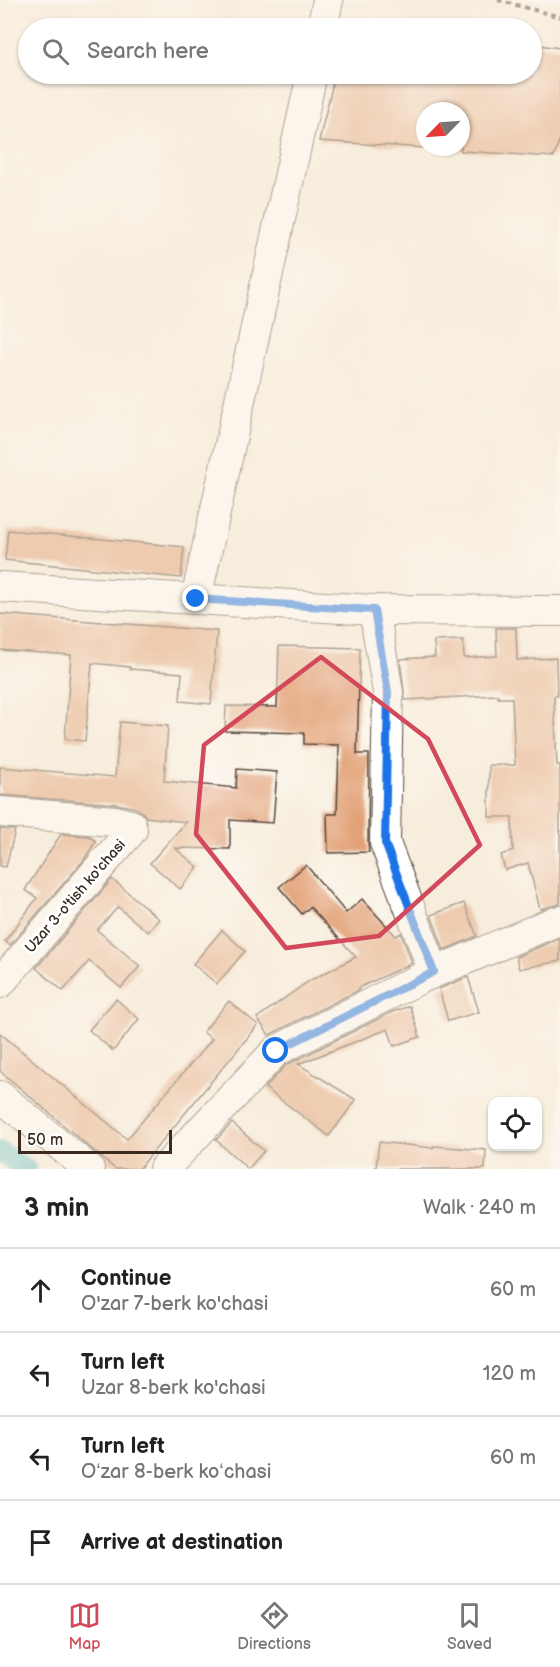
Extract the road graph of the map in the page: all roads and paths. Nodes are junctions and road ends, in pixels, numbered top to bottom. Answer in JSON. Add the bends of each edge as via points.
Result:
{"nodes":[{"id":1,"x":328,"y":0,"type":"edge"},
{"id":2,"x":498,"y":0,"type":"edge"},
{"id":3,"x":560,"y":17,"type":"edge"},
{"id":4,"x":324,"y":18,"type":"edge"},
{"id":5,"x":310,"y":84,"type":"edge"},
{"id":6,"x":0,"y":587,"type":"edge"},
{"id":7,"x":196,"y":599,"type":"junction"},
{"id":8,"x":374,"y":610,"type":"junction"},
{"id":9,"x":560,"y":611,"type":"edge"},
{"id":10,"x":0,"y":812,"type":"edge"},
{"id":11,"x":560,"y":921,"type":"edge"},
{"id":12,"x":434,"y":972,"type":"junction"},
{"id":13,"x":0,"y":983,"type":"edge"},
{"id":14,"x":0,"y":1096,"type":"edge"},
{"id":15,"x":89,"y":1169,"type":"edge"},
{"id":16,"x":164,"y":1169,"type":"edge"}],
"edges":[{"from":1,"to":4,"type":"street"},
{"from":2,"to":3,"type":"path"},
{"from":5,"to":7,"type":"street"},
{"from":6,"to":7,"type":"street"},
{"from":7,"to":8,"type":"street"},
{"from":8,"to":9,"type":"street"},
{"from":8,"to":12,"type":"street","via":[[388,692],[385,843]]},
{"from":10,"to":13,"type":"street","name":"Uzar 3-o'tish ko'chasi","via":[[115,821],[130,825],[132,830]]},
{"from":11,"to":12,"type":"street"},
{"from":12,"to":16,"type":"street","via":[[276,1051]]},
{"from":14,"to":15,"type":"street"}]}
